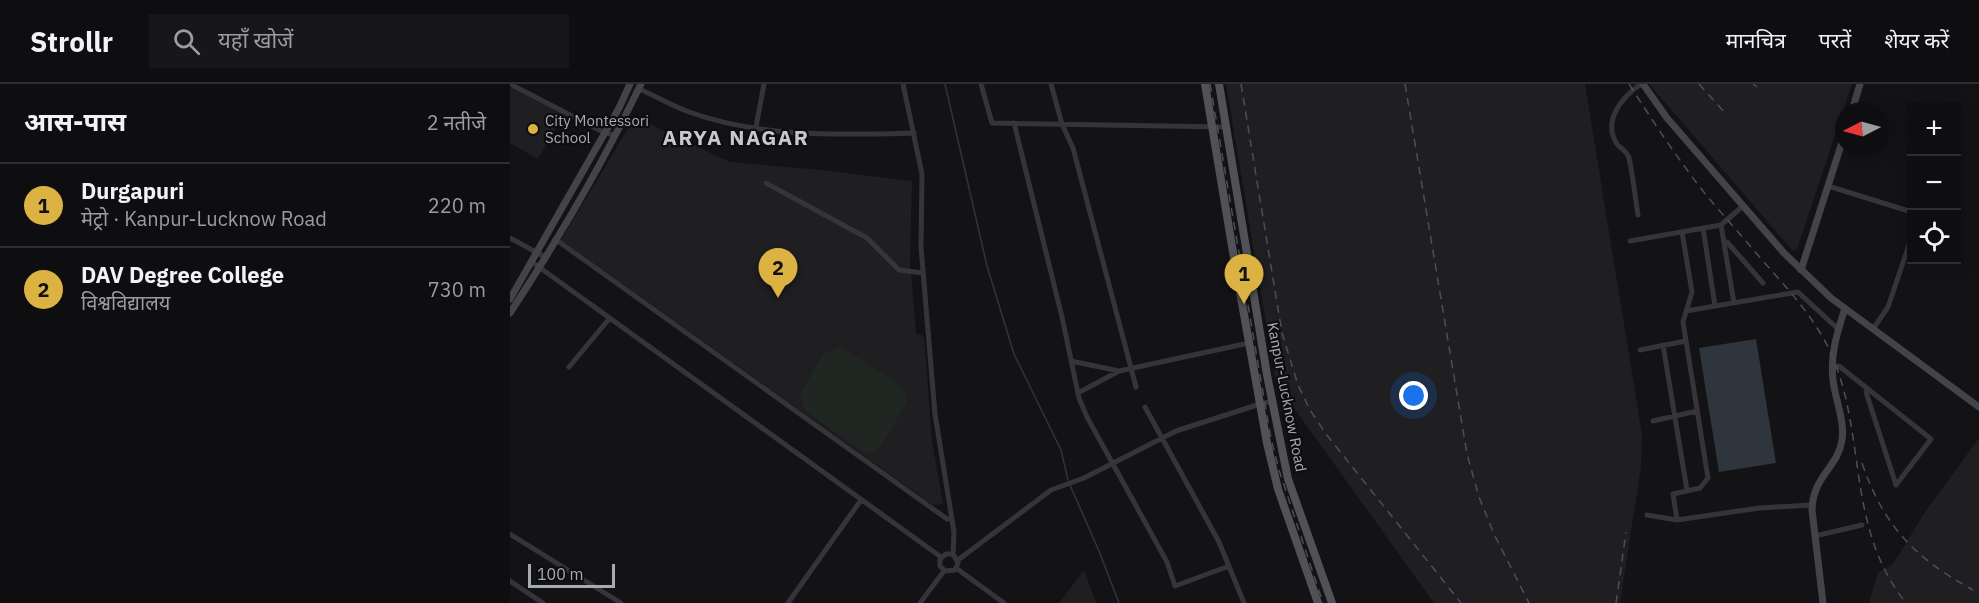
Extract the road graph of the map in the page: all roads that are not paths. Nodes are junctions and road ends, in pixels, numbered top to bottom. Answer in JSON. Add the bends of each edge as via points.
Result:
{"nodes":[{"id":1,"x":510,"y":84,"type":"edge"},
{"id":2,"x":764,"y":84,"type":"edge"},
{"id":3,"x":903,"y":84,"type":"edge"},
{"id":4,"x":981,"y":84,"type":"edge"},
{"id":5,"x":1050,"y":84,"type":"edge"},
{"id":6,"x":1205,"y":84,"type":"edge"},
{"id":7,"x":1219,"y":84,"type":"edge"},
{"id":8,"x":1642,"y":84,"type":"edge"},
{"id":9,"x":1860,"y":84,"type":"edge"},
{"id":10,"x":636,"y":85,"type":"edge"},
{"id":11,"x":630,"y":96,"type":"junction"},
{"id":12,"x":1855,"y":102,"type":"edge"},
{"id":13,"x":620,"y":105,"type":"junction"},
{"id":14,"x":629,"y":110,"type":"junction"},
{"id":15,"x":1014,"y":123,"type":"junction"},
{"id":16,"x":1062,"y":124,"type":"junction"},
{"id":17,"x":1212,"y":126,"type":"junction"},
{"id":18,"x":756,"y":127,"type":"junction"},
{"id":19,"x":1225,"y":127,"type":"junction"},
{"id":20,"x":604,"y":133,"type":"junction"},
{"id":21,"x":915,"y":133,"type":"junction"},
{"id":22,"x":615,"y":135,"type":"junction"},
{"id":23,"x":1838,"y":156,"type":"edge"},
{"id":24,"x":766,"y":183,"type":"dead end"},
{"id":25,"x":1828,"y":186,"type":"junction"},
{"id":26,"x":1743,"y":206,"type":"junction"},
{"id":27,"x":1907,"y":212,"type":"edge"},
{"id":28,"x":1638,"y":215,"type":"dead end"},
{"id":29,"x":1721,"y":225,"type":"junction"},
{"id":30,"x":1703,"y":228,"type":"junction"},
{"id":31,"x":1682,"y":232,"type":"junction"},
{"id":32,"x":510,"y":238,"type":"edge"},
{"id":33,"x":555,"y":239,"type":"junction"},
{"id":34,"x":1630,"y":241,"type":"dead end"},
{"id":35,"x":1724,"y":243,"type":"junction"},
{"id":36,"x":1907,"y":248,"type":"edge"},
{"id":37,"x":537,"y":253,"type":"junction"},
{"id":38,"x":545,"y":257,"type":"junction"},
{"id":39,"x":532,"y":262,"type":"junction"},
{"id":40,"x":538,"y":267,"type":"junction"},
{"id":41,"x":1801,"y":270,"type":"junction"},
{"id":42,"x":923,"y":273,"type":"junction"},
{"id":43,"x":1763,"y":283,"type":"dead end"},
{"id":44,"x":510,"y":299,"type":"edge"},
{"id":45,"x":1734,"y":303,"type":"junction"},
{"id":46,"x":1715,"y":306,"type":"junction"},
{"id":47,"x":1845,"y":308,"type":"junction"},
{"id":48,"x":1686,"y":311,"type":"junction"},
{"id":49,"x":510,"y":313,"type":"edge"},
{"id":50,"x":609,"y":319,"type":"junction"},
{"id":51,"x":1838,"y":329,"type":"junction"},
{"id":52,"x":1873,"y":329,"type":"junction"},
{"id":53,"x":1686,"y":341,"type":"junction"},
{"id":54,"x":1249,"y":343,"type":"junction"},
{"id":55,"x":1663,"y":345,"type":"junction"},
{"id":56,"x":1640,"y":350,"type":"dead end"},
{"id":57,"x":1071,"y":361,"type":"junction"},
{"id":58,"x":569,"y":367,"type":"dead end"},
{"id":59,"x":1131,"y":368,"type":"junction"},
{"id":60,"x":1832,"y":368,"type":"junction"},
{"id":61,"x":1119,"y":371,"type":"junction"},
{"id":62,"x":1136,"y":387,"type":"dead end"},
{"id":63,"x":1867,"y":388,"type":"junction"},
{"id":64,"x":1078,"y":393,"type":"junction"},
{"id":65,"x":1274,"y":401,"type":"junction"},
{"id":66,"x":1260,"y":404,"type":"junction"},
{"id":67,"x":1979,"y":406,"type":"edge"},
{"id":68,"x":1144,"y":407,"type":"dead end"},
{"id":69,"x":1697,"y":411,"type":"junction"},
{"id":70,"x":1674,"y":414,"type":"junction"},
{"id":71,"x":1653,"y":421,"type":"dead end"},
{"id":72,"x":1162,"y":437,"type":"junction"},
{"id":73,"x":1112,"y":462,"type":"junction"},
{"id":74,"x":1687,"y":490,"type":"junction"},
{"id":75,"x":861,"y":500,"type":"junction"},
{"id":76,"x":1812,"y":505,"type":"junction"},
{"id":77,"x":1647,"y":514,"type":"dead end"},
{"id":78,"x":952,"y":518,"type":"junction"},
{"id":79,"x":1677,"y":520,"type":"junction"},
{"id":80,"x":1862,"y":525,"type":"dead end"},
{"id":81,"x":510,"y":534,"type":"edge"},
{"id":82,"x":1815,"y":536,"type":"junction"},
{"id":83,"x":953,"y":554,"type":"junction"},
{"id":84,"x":941,"y":557,"type":"junction"},
{"id":85,"x":958,"y":560,"type":"junction"},
{"id":86,"x":1229,"y":566,"type":"junction"},
{"id":87,"x":956,"y":568,"type":"junction"},
{"id":88,"x":944,"y":571,"type":"junction"},
{"id":89,"x":510,"y":581,"type":"edge"},
{"id":90,"x":922,"y":602,"type":"edge"},
{"id":91,"x":543,"y":603,"type":"edge"},
{"id":92,"x":621,"y":603,"type":"edge"},
{"id":93,"x":789,"y":603,"type":"edge"},
{"id":94,"x":1004,"y":603,"type":"edge"},
{"id":95,"x":1244,"y":603,"type":"edge"},
{"id":96,"x":1318,"y":603,"type":"edge"},
{"id":97,"x":1332,"y":603,"type":"edge"},
{"id":98,"x":1823,"y":603,"type":"edge"}],
"edges":[{"from":1,"to":20,"type":"street"},
{"from":2,"to":18,"type":"street"},
{"from":3,"to":21,"type":"street"},
{"from":4,"to":15,"type":"street","via":[[992,123]]},
{"from":5,"to":16,"type":"street"},
{"from":6,"to":17,"type":"main road","name":"Kanpur-Lucknow Road"},
{"from":7,"to":19,"type":"main road","name":"Kanpur-Lucknow Road"},
{"from":8,"to":26,"type":"main road"},
{"from":8,"to":28,"type":"street","via":[[1615,111],[1611,123],[1616,142],[1628,155]]},
{"from":9,"to":12,"type":"main road"},
{"from":10,"to":11,"type":"main road"},
{"from":10,"to":13,"type":"main road"},
{"from":10,"to":14,"type":"main road"},
{"from":10,"to":18,"type":"street","via":[[689,112]]},
{"from":11,"to":13,"type":"main road"},
{"from":11,"to":14,"type":"main road"},
{"from":13,"to":20,"type":"main road"},
{"from":14,"to":22,"type":"main road"},
{"from":15,"to":16,"type":"street"},
{"from":15,"to":57,"type":"street"},
{"from":16,"to":17,"type":"street"},
{"from":16,"to":59,"type":"street","via":[[1073,148]]},
{"from":17,"to":19,"type":"street"},
{"from":17,"to":54,"type":"main road","name":"Kanpur-Lucknow Road"},
{"from":18,"to":21,"type":"street","via":[[826,135]]},
{"from":19,"to":65,"type":"main road","name":"Kanpur-Lucknow Road"},
{"from":20,"to":22,"type":"street"},
{"from":20,"to":37,"type":"main road"},
{"from":21,"to":42,"type":"street","via":[[922,174]]},
{"from":22,"to":33,"type":"main road"},
{"from":23,"to":25,"type":"main road"},
{"from":24,"to":42,"type":"street","via":[[867,238],[900,270]]},
{"from":25,"to":27,"type":"street"},
{"from":25,"to":41,"type":"main road"},
{"from":26,"to":29,"type":"street"},
{"from":26,"to":41,"type":"main road"},
{"from":29,"to":30,"type":"street"},
{"from":29,"to":35,"type":"street"},
{"from":30,"to":31,"type":"street"},
{"from":30,"to":46,"type":"street"},
{"from":31,"to":34,"type":"street"},
{"from":31,"to":48,"type":"street","via":[[1692,292]]},
{"from":32,"to":37,"type":"street"},
{"from":33,"to":38,"type":"main road"},
{"from":33,"to":78,"type":"street","via":[[947,519]]},
{"from":35,"to":43,"type":"street"},
{"from":35,"to":45,"type":"street"},
{"from":36,"to":52,"type":"street","via":[[1888,307]]},
{"from":37,"to":38,"type":"street"},
{"from":37,"to":39,"type":"main road"},
{"from":38,"to":40,"type":"main road"},
{"from":39,"to":40,"type":"street"},
{"from":39,"to":44,"type":"main road"},
{"from":40,"to":49,"type":"main road"},
{"from":40,"to":50,"type":"street"},
{"from":41,"to":47,"type":"main road"},
{"from":42,"to":78,"type":"street","via":[[935,414]]},
{"from":45,"to":46,"type":"street"},
{"from":45,"to":51,"type":"street","via":[[1798,292]]},
{"from":46,"to":48,"type":"street"},
{"from":47,"to":51,"type":"main road"},
{"from":47,"to":52,"type":"main road"},
{"from":48,"to":53,"type":"street"},
{"from":50,"to":58,"type":"street"},
{"from":50,"to":75,"type":"street"},
{"from":51,"to":60,"type":"main road"},
{"from":52,"to":67,"type":"main road"},
{"from":53,"to":55,"type":"street"},
{"from":53,"to":69,"type":"street"},
{"from":54,"to":59,"type":"street"},
{"from":54,"to":66,"type":"main road","name":"Kanpur-Lucknow Road"},
{"from":55,"to":56,"type":"street"},
{"from":55,"to":70,"type":"street"},
{"from":57,"to":61,"type":"street"},
{"from":57,"to":64,"type":"street"},
{"from":59,"to":61,"type":"street"},
{"from":59,"to":62,"type":"street"},
{"from":60,"to":63,"type":"street","via":[[1839,366]]},
{"from":60,"to":76,"type":"main road","via":[[1843,435],[1840,451],[1817,485]]},
{"from":61,"to":64,"type":"street"},
{"from":63,"to":63,"type":"street","via":[[1866,392],[1896,485],[1931,439]]},
{"from":64,"to":73,"type":"street"},
{"from":65,"to":66,"type":"street"},
{"from":65,"to":97,"type":"main road","name":"Kanpur-Lucknow Road","via":[[1288,479]]},
{"from":66,"to":72,"type":"street"},
{"from":66,"to":96,"type":"main road","name":"Kanpur-Lucknow Road","via":[[1278,489]]},
{"from":68,"to":72,"type":"street"},
{"from":69,"to":70,"type":"street"},
{"from":69,"to":74,"type":"street","via":[[1708,478],[1701,488]]},
{"from":70,"to":71,"type":"street"},
{"from":70,"to":74,"type":"street"},
{"from":72,"to":73,"type":"street"},
{"from":72,"to":86,"type":"street"},
{"from":73,"to":85,"type":"street","via":[[1051,490]]},
{"from":73,"to":86,"type":"street","via":[[1167,562],[1175,585]]},
{"from":74,"to":79,"type":"street","via":[[1673,494]]},
{"from":75,"to":84,"type":"street"},
{"from":75,"to":93,"type":"street"},
{"from":76,"to":79,"type":"street"},
{"from":76,"to":82,"type":"main road"},
{"from":77,"to":79,"type":"street"},
{"from":78,"to":83,"type":"street"},
{"from":80,"to":82,"type":"street"},
{"from":81,"to":92,"type":"street"},
{"from":82,"to":98,"type":"main road"},
{"from":83,"to":84,"type":"street"},
{"from":83,"to":85,"type":"street"},
{"from":84,"to":88,"type":"street"},
{"from":85,"to":87,"type":"street"},
{"from":86,"to":95,"type":"street"},
{"from":87,"to":88,"type":"street"},
{"from":87,"to":94,"type":"street"},
{"from":88,"to":90,"type":"street"},
{"from":89,"to":91,"type":"street"}]}
